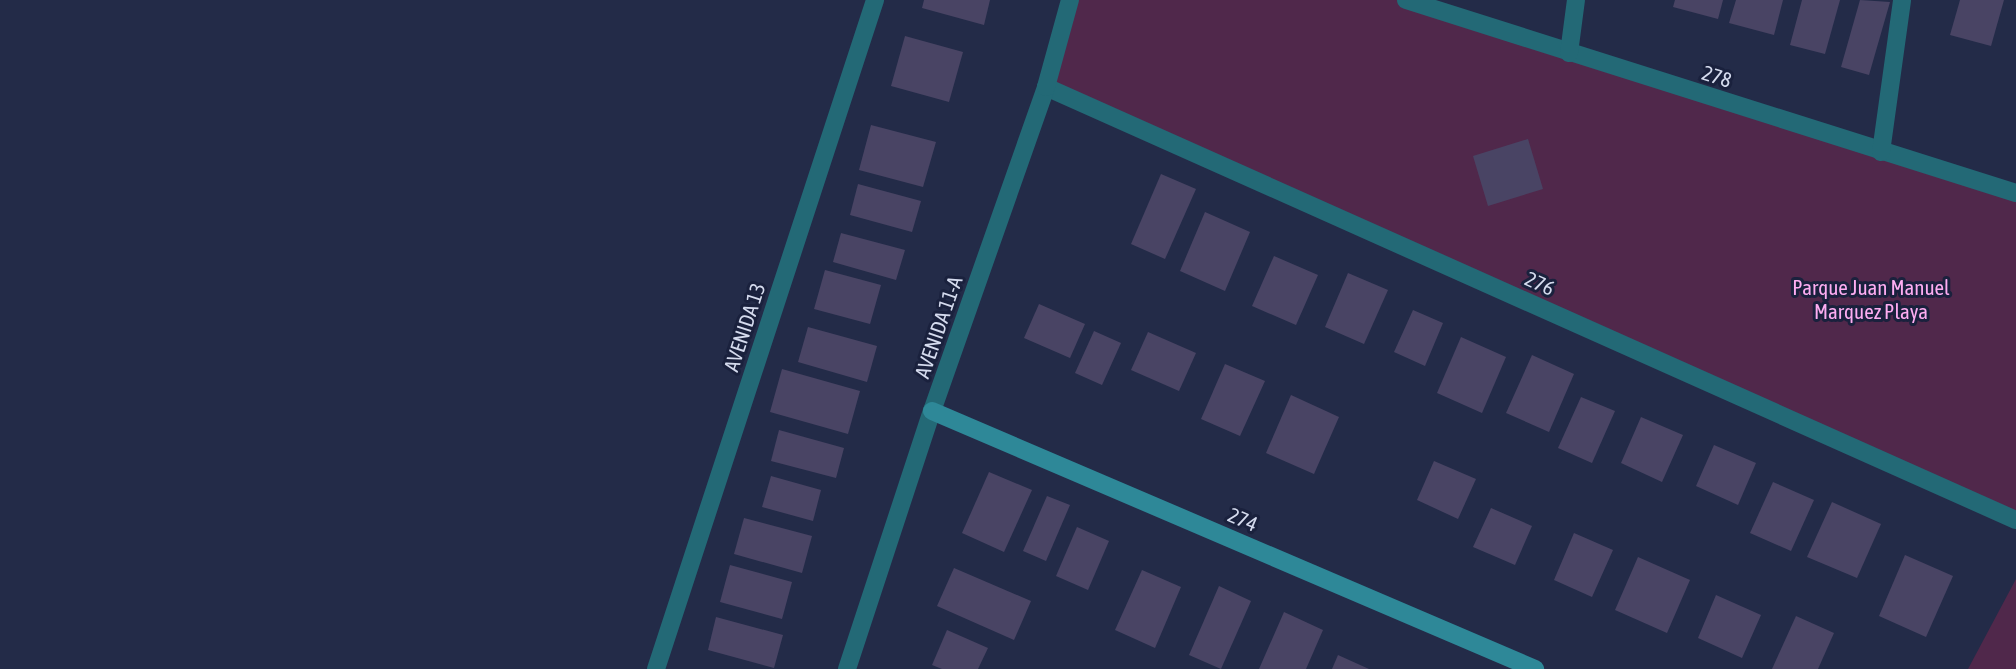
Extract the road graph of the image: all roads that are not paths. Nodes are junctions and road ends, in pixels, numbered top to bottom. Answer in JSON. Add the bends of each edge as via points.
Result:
{"nodes":[{"id":1,"x":875,"y":0,"type":"edge"},
{"id":2,"x":1070,"y":0,"type":"edge"},
{"id":3,"x":1406,"y":0,"type":"edge"},
{"id":4,"x":1576,"y":0,"type":"edge"},
{"id":5,"x":1902,"y":0,"type":"edge"},
{"id":6,"x":1569,"y":53,"type":"junction"},
{"id":7,"x":1046,"y":88,"type":"junction"},
{"id":8,"x":1881,"y":152,"type":"junction"},
{"id":9,"x":2016,"y":193,"type":"edge"},
{"id":10,"x":932,"y":411,"type":"junction"},
{"id":11,"x":2016,"y":520,"type":"edge"},
{"id":12,"x":656,"y":669,"type":"edge"},
{"id":13,"x":847,"y":669,"type":"edge"},
{"id":14,"x":1535,"y":669,"type":"edge"}],
"edges":[{"from":1,"to":12,"type":"street","name":"AVENIDA 13"},
{"from":2,"to":7,"type":"street","name":"AVENIDA 11-A"},
{"from":3,"to":6,"type":"street","name":"278"},
{"from":4,"to":6,"type":"street"},
{"from":5,"to":8,"type":"street"},
{"from":6,"to":8,"type":"street","name":"278"},
{"from":7,"to":10,"type":"street","name":"AVENIDA 11-A"},
{"from":7,"to":11,"type":"street","name":"276"},
{"from":8,"to":9,"type":"street","name":"278"},
{"from":10,"to":13,"type":"street","name":"AVENIDA 11-A"},
{"from":10,"to":14,"type":"street","name":"274"}]}
